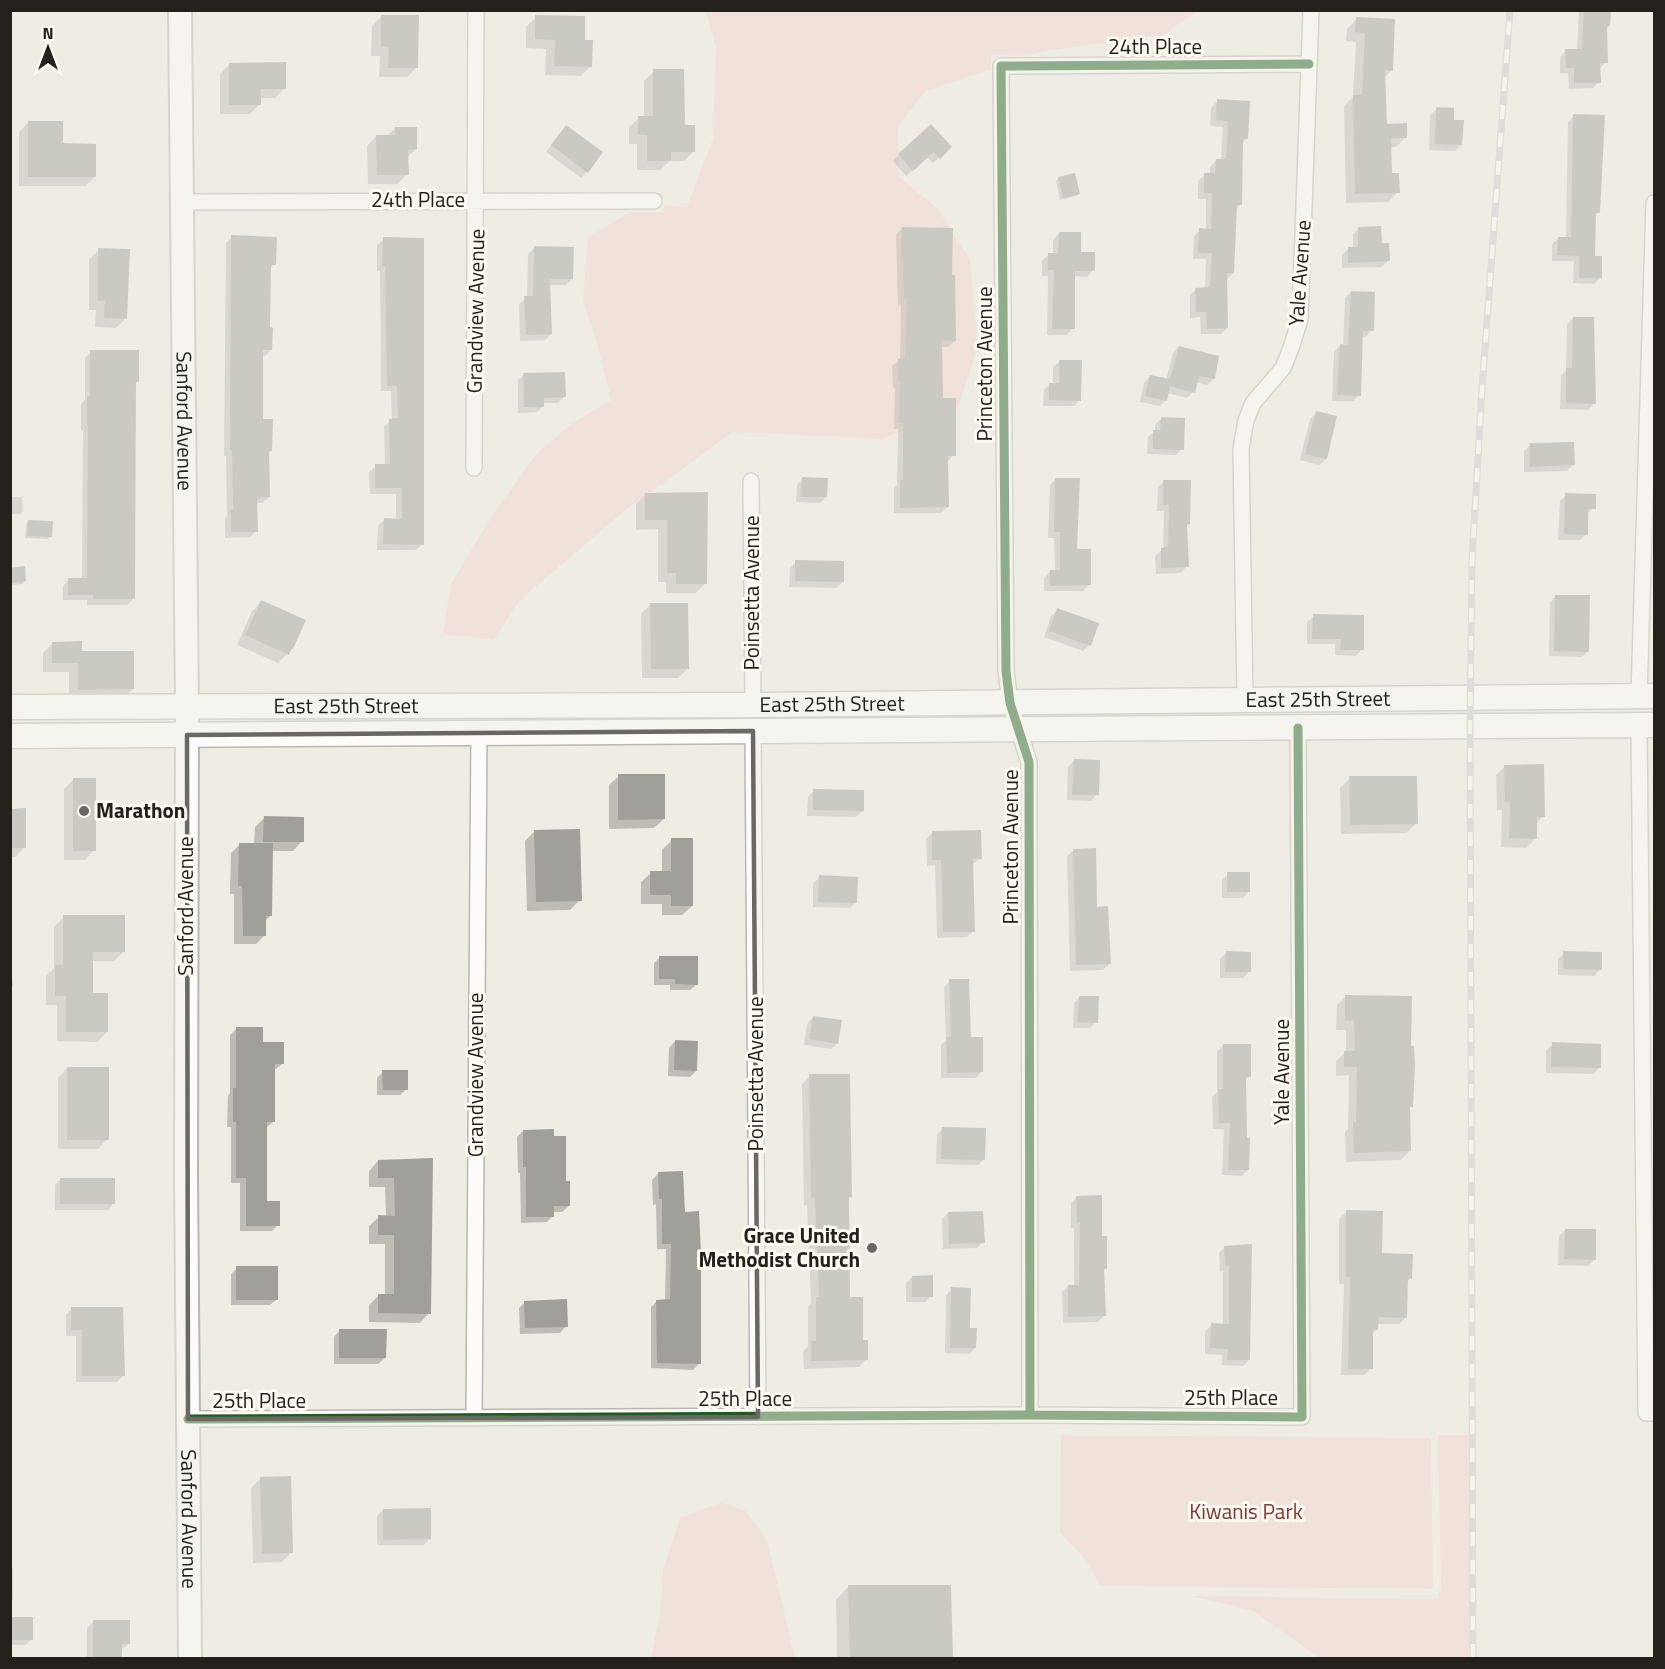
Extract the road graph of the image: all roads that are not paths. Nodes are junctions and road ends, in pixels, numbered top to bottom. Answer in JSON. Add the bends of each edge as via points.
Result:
{"nodes":[{"id":1,"x":180,"y":10,"type":"edge"},
{"id":2,"x":476,"y":10,"type":"edge"},
{"id":3,"x":1311,"y":10,"type":"edge"},
{"id":4,"x":1310,"y":64,"type":"junction"},
{"id":5,"x":1001,"y":66,"type":"joint"},
{"id":6,"x":477,"y":200,"type":"junction"},
{"id":7,"x":654,"y":201,"type":"dead end"},
{"id":8,"x":181,"y":202,"type":"junction"},
{"id":9,"x":1654,"y":203,"type":"edge"},
{"id":10,"x":474,"y":468,"type":"dead end"},
{"id":11,"x":751,"y":481,"type":"dead end"},
{"id":12,"x":1647,"y":696,"type":"edge"},
{"id":13,"x":1245,"y":700,"type":"junction"},
{"id":14,"x":1010,"y":703,"type":"junction"},
{"id":15,"x":753,"y":705,"type":"junction"},
{"id":16,"x":10,"y":707,"type":"edge"},
{"id":17,"x":187,"y":707,"type":"junction"},
{"id":18,"x":1647,"y":725,"type":"edge"},
{"id":19,"x":1494,"y":726,"type":"junction"},
{"id":20,"x":1298,"y":728,"type":"junction"},
{"id":21,"x":1018,"y":730,"type":"junction"},
{"id":22,"x":627,"y":731,"type":"junction"},
{"id":23,"x":753,"y":731,"type":"junction"},
{"id":24,"x":479,"y":733,"type":"junction"},
{"id":25,"x":187,"y":735,"type":"junction"},
{"id":26,"x":10,"y":736,"type":"edge"},
{"id":27,"x":1650,"y":1413,"type":"edge"},
{"id":28,"x":1030,"y":1415,"type":"junction"},
{"id":29,"x":474,"y":1417,"type":"junction"},
{"id":30,"x":758,"y":1417,"type":"junction"},
{"id":31,"x":1302,"y":1417,"type":"joint"},
{"id":32,"x":188,"y":1419,"type":"junction"},
{"id":33,"x":190,"y":1659,"type":"edge"}],
"edges":[{"from":1,"to":8,"type":"main road","name":"Sanford Avenue"},
{"from":2,"to":6,"type":"street","name":"Grandview Avenue"},
{"from":3,"to":4,"type":"street","name":"Yale Avenue"},
{"from":4,"to":5,"type":"street","name":"24th Place"},
{"from":4,"to":13,"type":"street","name":"Yale Avenue","via":[[1300,319],[1283,368],[1253,403],[1241,449]]},
{"from":5,"to":14,"type":"street","name":"Princeton Avenue","via":[[1006,671]]},
{"from":6,"to":7,"type":"street","name":"24th Place"},
{"from":6,"to":8,"type":"street","name":"24th Place"},
{"from":6,"to":10,"type":"street","name":"Grandview Avenue"},
{"from":8,"to":17,"type":"main road","name":"Sanford Avenue"},
{"from":9,"to":12,"type":"street"},
{"from":11,"to":15,"type":"street","name":"Poinsetta Avenue"},
{"from":12,"to":13,"type":"main road","name":"East 25th Street"},
{"from":12,"to":19,"type":"main road","via":[[1626,712],[1526,713]]},
{"from":13,"to":14,"type":"main road","name":"East 25th Street"},
{"from":14,"to":15,"type":"main road","name":"East 25th Street"},
{"from":14,"to":21,"type":"street","name":"Princeton Avenue"},
{"from":15,"to":17,"type":"main road","name":"East 25th Street"},
{"from":15,"to":22,"type":"main road","via":[[736,719],[653,720]]},
{"from":16,"to":17,"type":"main road","name":"East 25th Street"},
{"from":17,"to":25,"type":"main road","name":"Sanford Avenue"},
{"from":18,"to":19,"type":"main road","name":"East 25th Street"},
{"from":18,"to":27,"type":"street"},
{"from":19,"to":20,"type":"main road","name":"East 25th Street"},
{"from":20,"to":21,"type":"main road","name":"East 25th Street"},
{"from":20,"to":31,"type":"street","name":"Yale Avenue"},
{"from":21,"to":23,"type":"main road","name":"East 25th Street"},
{"from":21,"to":28,"type":"street","name":"Princeton Avenue","via":[[1029,762]]},
{"from":22,"to":23,"type":"main road","name":"East 25th Street"},
{"from":22,"to":24,"type":"main road","name":"East 25th Street"},
{"from":23,"to":30,"type":"street","name":"Poinsetta Avenue"},
{"from":24,"to":25,"type":"main road","name":"East 25th Street"},
{"from":24,"to":29,"type":"street","name":"Grandview Avenue"},
{"from":25,"to":26,"type":"main road","name":"East 25th Street"},
{"from":25,"to":32,"type":"main road","name":"Sanford Avenue"},
{"from":28,"to":30,"type":"street","name":"25th Place"},
{"from":28,"to":31,"type":"street","name":"25th Place"},
{"from":29,"to":30,"type":"street","name":"25th Place"},
{"from":29,"to":32,"type":"street","name":"25th Place"},
{"from":32,"to":33,"type":"main road","name":"Sanford Avenue"}]}
